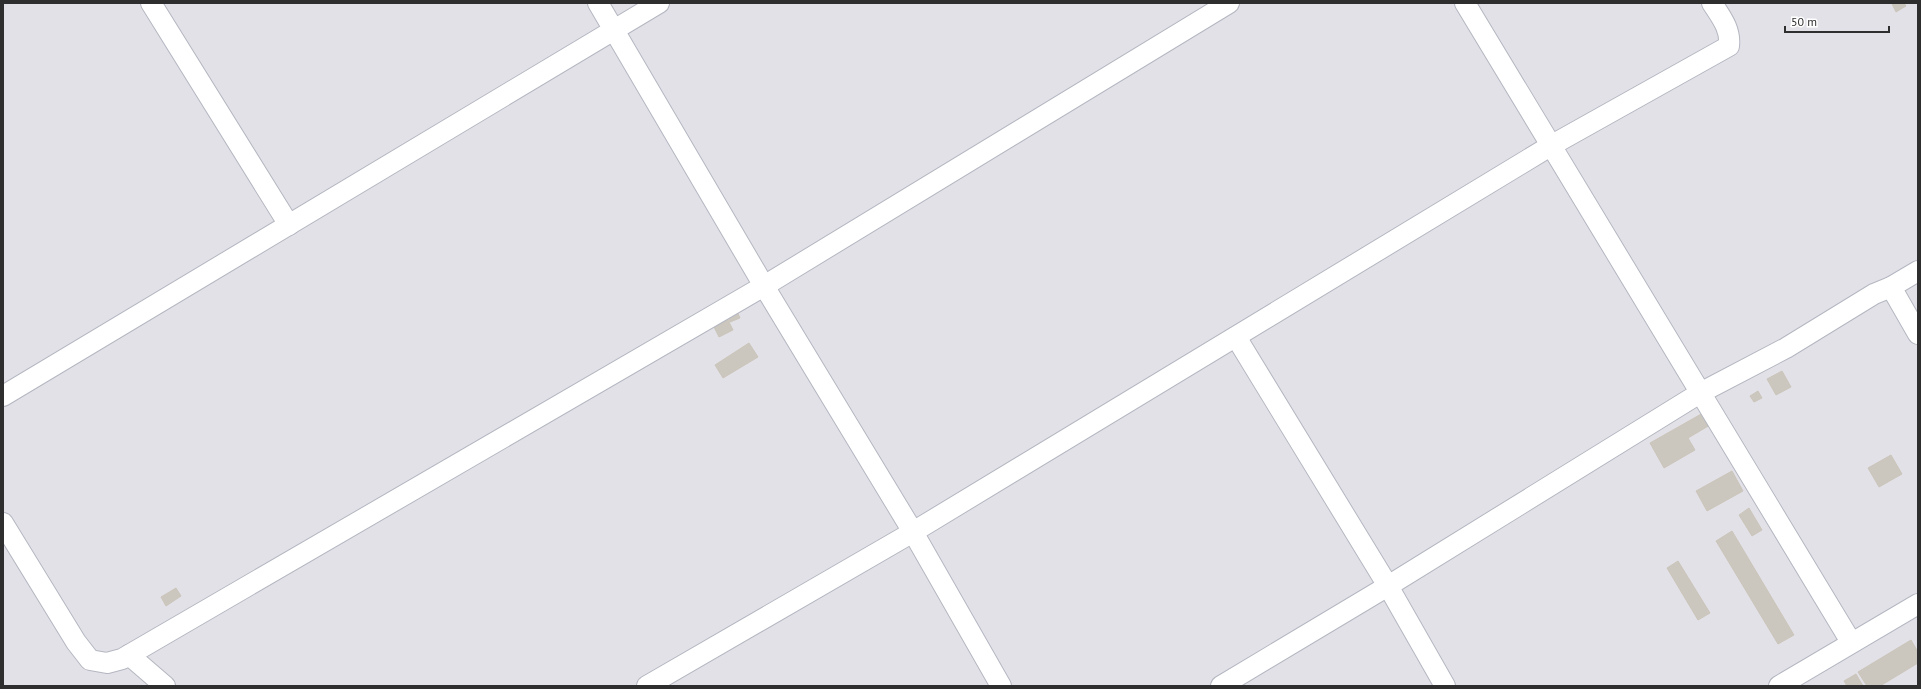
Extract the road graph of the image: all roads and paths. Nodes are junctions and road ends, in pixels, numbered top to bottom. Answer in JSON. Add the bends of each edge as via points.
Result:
{"nodes":[{"id":1,"x":151,"y":3,"type":"edge"},
{"id":2,"x":598,"y":3,"type":"edge"},
{"id":3,"x":659,"y":3,"type":"edge"},
{"id":4,"x":1230,"y":3,"type":"edge"},
{"id":5,"x":1465,"y":3,"type":"edge"},
{"id":6,"x":1712,"y":3,"type":"edge"},
{"id":7,"x":614,"y":30,"type":"junction"},
{"id":8,"x":1552,"y":145,"type":"junction"},
{"id":9,"x":289,"y":225,"type":"junction"},
{"id":10,"x":1918,"y":271,"type":"edge"},
{"id":11,"x":764,"y":286,"type":"junction"},
{"id":12,"x":1891,"y":287,"type":"junction"},
{"id":13,"x":1918,"y":334,"type":"edge"},
{"id":14,"x":1236,"y":337,"type":"junction"},
{"id":15,"x":1700,"y":393,"type":"junction"},
{"id":16,"x":3,"y":396,"type":"edge"},
{"id":17,"x":3,"y":523,"type":"edge"},
{"id":18,"x":913,"y":532,"type":"junction"},
{"id":19,"x":1388,"y":586,"type":"junction"},
{"id":20,"x":1918,"y":604,"type":"edge"},
{"id":21,"x":1851,"y":642,"type":"junction"},
{"id":22,"x":130,"y":655,"type":"junction"},
{"id":23,"x":165,"y":686,"type":"edge"},
{"id":24,"x":647,"y":686,"type":"edge"},
{"id":25,"x":1001,"y":686,"type":"edge"},
{"id":26,"x":1221,"y":686,"type":"edge"},
{"id":27,"x":1445,"y":686,"type":"edge"},
{"id":28,"x":1779,"y":686,"type":"edge"}],
"edges":[{"from":1,"to":9,"type":"street"},
{"from":2,"to":7,"type":"street"},
{"from":3,"to":7,"type":"street"},
{"from":4,"to":11,"type":"street"},
{"from":5,"to":8,"type":"street"},
{"from":6,"to":8,"type":"street","via":[[1727,28],[1729,46]]},
{"from":7,"to":9,"type":"street"},
{"from":7,"to":11,"type":"street"},
{"from":8,"to":14,"type":"street"},
{"from":8,"to":15,"type":"street"},
{"from":9,"to":16,"type":"street"},
{"from":10,"to":12,"type":"street"},
{"from":11,"to":18,"type":"street"},
{"from":11,"to":22,"type":"street"},
{"from":12,"to":13,"type":"street"},
{"from":12,"to":15,"type":"street","via":[[1874,294],[1786,348]]},
{"from":14,"to":18,"type":"street"},
{"from":14,"to":19,"type":"street"},
{"from":15,"to":19,"type":"street"},
{"from":15,"to":21,"type":"street"},
{"from":17,"to":22,"type":"street","via":[[76,642],[90,660],[107,663]]},
{"from":18,"to":24,"type":"street"},
{"from":18,"to":25,"type":"street"},
{"from":19,"to":26,"type":"street"},
{"from":19,"to":27,"type":"street"},
{"from":20,"to":21,"type":"street"},
{"from":21,"to":28,"type":"street"},
{"from":22,"to":23,"type":"street"}]}
